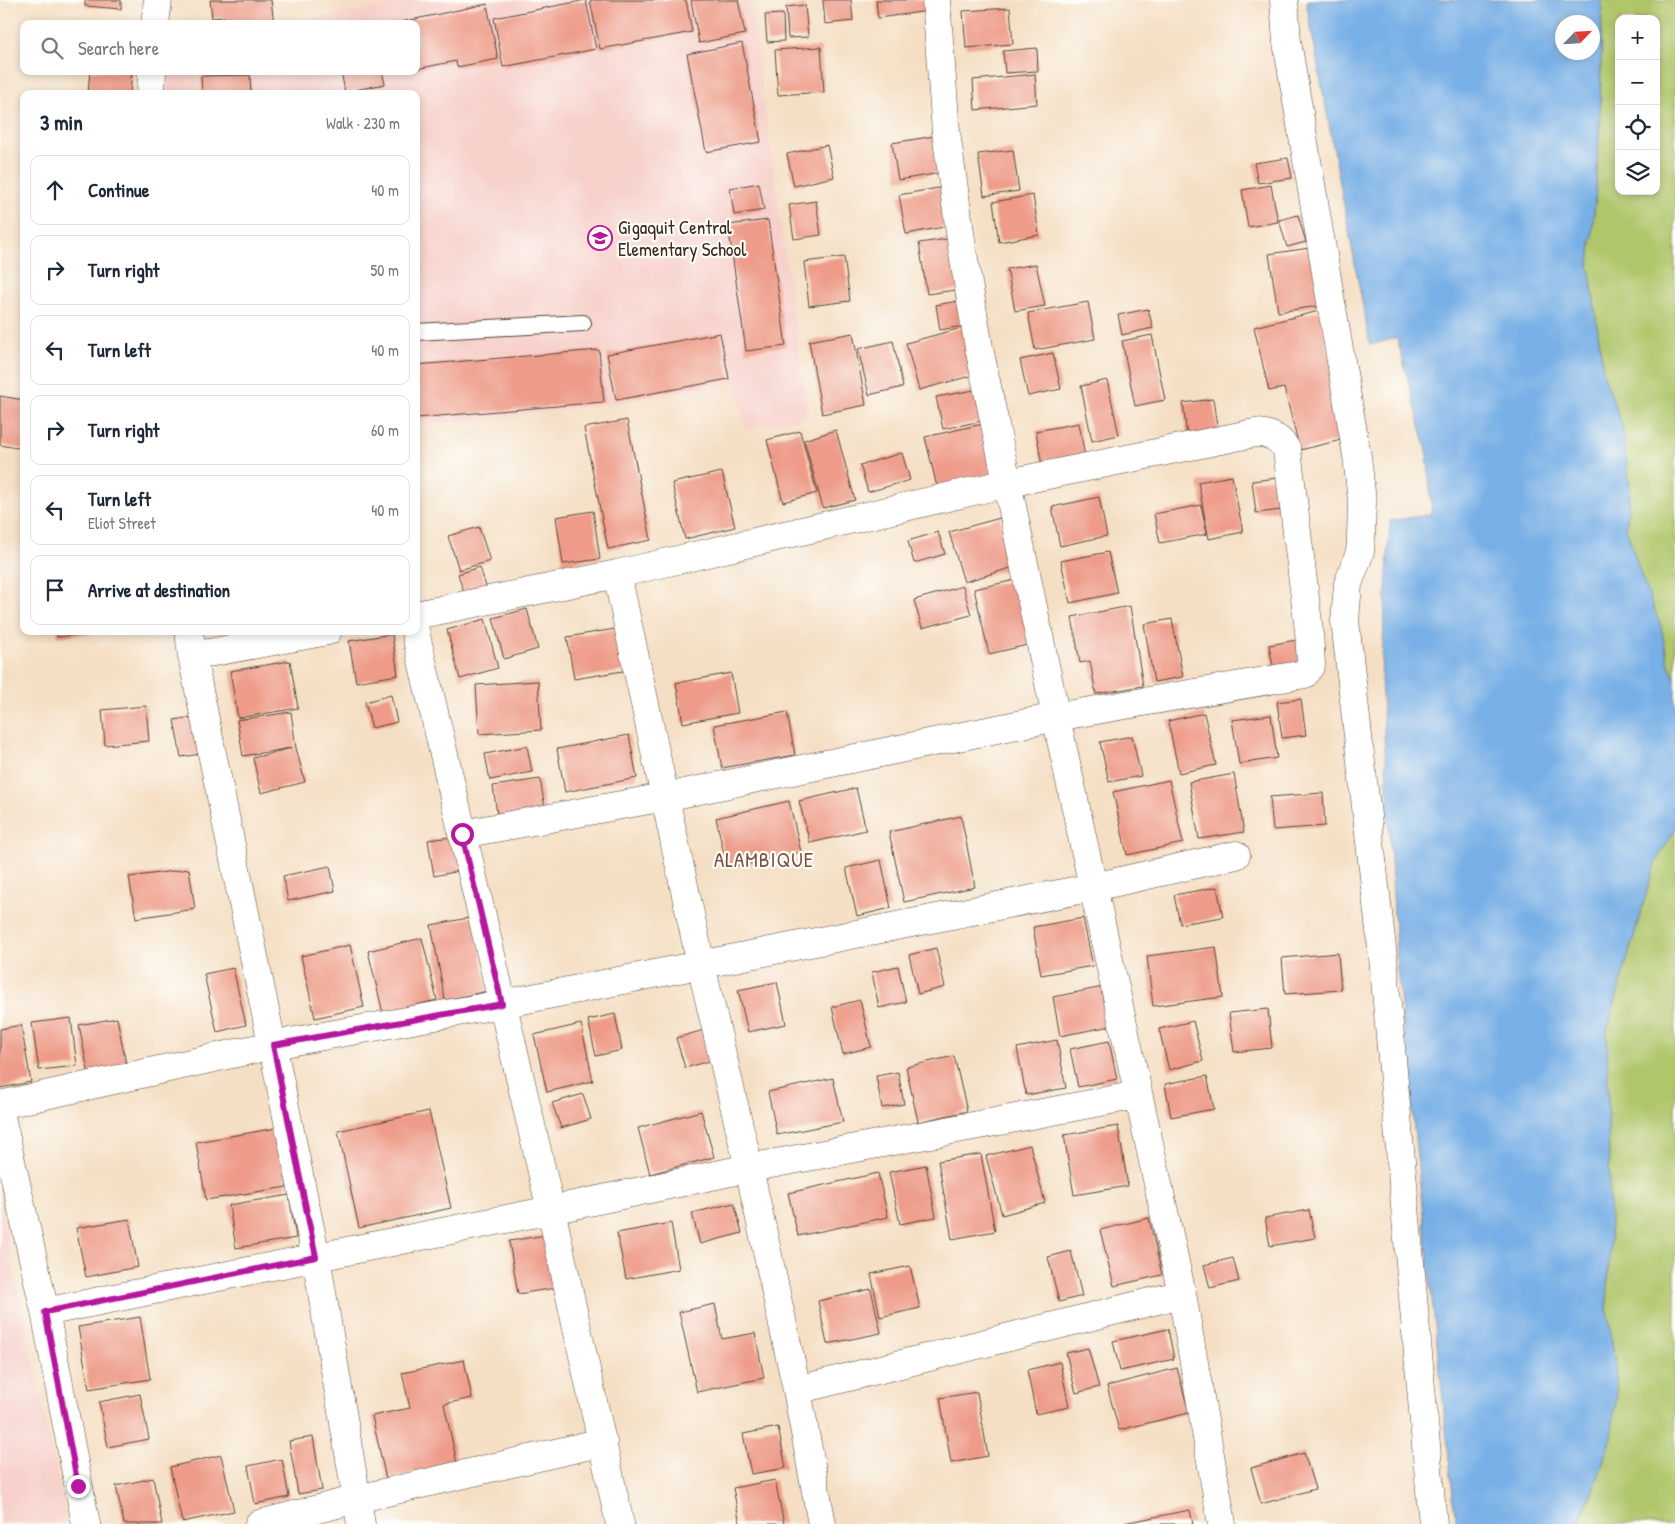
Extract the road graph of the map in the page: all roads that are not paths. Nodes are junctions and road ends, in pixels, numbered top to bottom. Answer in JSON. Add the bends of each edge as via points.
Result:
{"nodes":[{"id":1,"x":158,"y":0,"type":"edge"},
{"id":2,"x":936,"y":0,"type":"edge"},
{"id":3,"x":1284,"y":0,"type":"edge"},
{"id":4,"x":156,"y":20,"type":"edge"},
{"id":5,"x":152,"y":75,"type":"edge"},
{"id":6,"x":152,"y":90,"type":"edge"},
{"id":7,"x":583,"y":323,"type":"dead end"},
{"id":8,"x":420,"y":332,"type":"edge"},
{"id":9,"x":1008,"y":483,"type":"junction"},
{"id":10,"x":617,"y":574,"type":"junction"},
{"id":11,"x":420,"y":614,"type":"edge"},
{"id":12,"x":286,"y":635,"type":"edge"},
{"id":13,"x":416,"y":635,"type":"edge"},
{"id":14,"x":191,"y":644,"type":"edge"},
{"id":15,"x":1056,"y":717,"type":"junction"},
{"id":16,"x":665,"y":797,"type":"junction"},
{"id":17,"x":462,"y":834,"type":"junction"},
{"id":18,"x":1236,"y":855,"type":"dead end"},
{"id":19,"x":1094,"y":887,"type":"junction"},
{"id":20,"x":701,"y":965,"type":"junction"},
{"id":21,"x":502,"y":1004,"type":"junction"},
{"id":22,"x":273,"y":1045,"type":"junction"},
{"id":23,"x":1138,"y":1095,"type":"junction"},
{"id":24,"x":0,"y":1105,"type":"edge"},
{"id":25,"x":0,"y":1112,"type":"edge"},
{"id":26,"x":749,"y":1168,"type":"junction"},
{"id":27,"x":551,"y":1210,"type":"junction"},
{"id":28,"x":316,"y":1257,"type":"junction"},
{"id":29,"x":1182,"y":1294,"type":"junction"},
{"id":30,"x":45,"y":1312,"type":"junction"},
{"id":31,"x":797,"y":1390,"type":"junction"},
{"id":32,"x":603,"y":1442,"type":"junction"},
{"id":33,"x":359,"y":1511,"type":"edge"},
{"id":34,"x":86,"y":1524,"type":"edge"},
{"id":35,"x":259,"y":1524,"type":"edge"},
{"id":36,"x":620,"y":1524,"type":"edge"},
{"id":37,"x":822,"y":1524,"type":"edge"},
{"id":38,"x":1222,"y":1524,"type":"edge"},
{"id":39,"x":1433,"y":1524,"type":"edge"}],
"edges":[{"from":1,"to":4,"type":"street"},
{"from":2,"to":9,"type":"street","via":[[946,132],[963,254]]},
{"from":3,"to":39,"type":"street","via":[[1287,42],[1362,501],[1360,552],[1348,584],[1345,620],[1383,957]]},
{"from":5,"to":6,"type":"street"},
{"from":7,"to":8,"type":"lane"},
{"from":9,"to":10,"type":"street"},
{"from":9,"to":15,"type":"street"},
{"from":9,"to":15,"type":"street","via":[[1263,433],[1273,435],[1287,450],[1309,631],[1311,665],[1308,671],[1299,676]]},
{"from":10,"to":11,"type":"street"},
{"from":10,"to":16,"type":"street"},
{"from":12,"to":14,"type":"street"},
{"from":13,"to":17,"type":"street"},
{"from":14,"to":22,"type":"street"},
{"from":15,"to":16,"type":"street"},
{"from":15,"to":19,"type":"street"},
{"from":16,"to":17,"type":"street"},
{"from":16,"to":20,"type":"street"},
{"from":17,"to":21,"type":"street"},
{"from":18,"to":19,"type":"street"},
{"from":19,"to":20,"type":"street"},
{"from":19,"to":23,"type":"street"},
{"from":20,"to":21,"type":"street"},
{"from":20,"to":26,"type":"street"},
{"from":21,"to":22,"type":"street"},
{"from":21,"to":27,"type":"street"},
{"from":22,"to":24,"type":"street"},
{"from":22,"to":28,"type":"street"},
{"from":23,"to":26,"type":"street"},
{"from":23,"to":29,"type":"street"},
{"from":25,"to":30,"type":"street"},
{"from":26,"to":27,"type":"street"},
{"from":26,"to":31,"type":"street"},
{"from":27,"to":28,"type":"street"},
{"from":27,"to":32,"type":"street"},
{"from":28,"to":30,"type":"street"},
{"from":28,"to":33,"type":"street"},
{"from":29,"to":31,"type":"street"},
{"from":29,"to":38,"type":"street"},
{"from":30,"to":34,"type":"street"},
{"from":31,"to":37,"type":"street"},
{"from":32,"to":33,"type":"street"},
{"from":32,"to":36,"type":"street"},
{"from":33,"to":35,"type":"street"}]}
